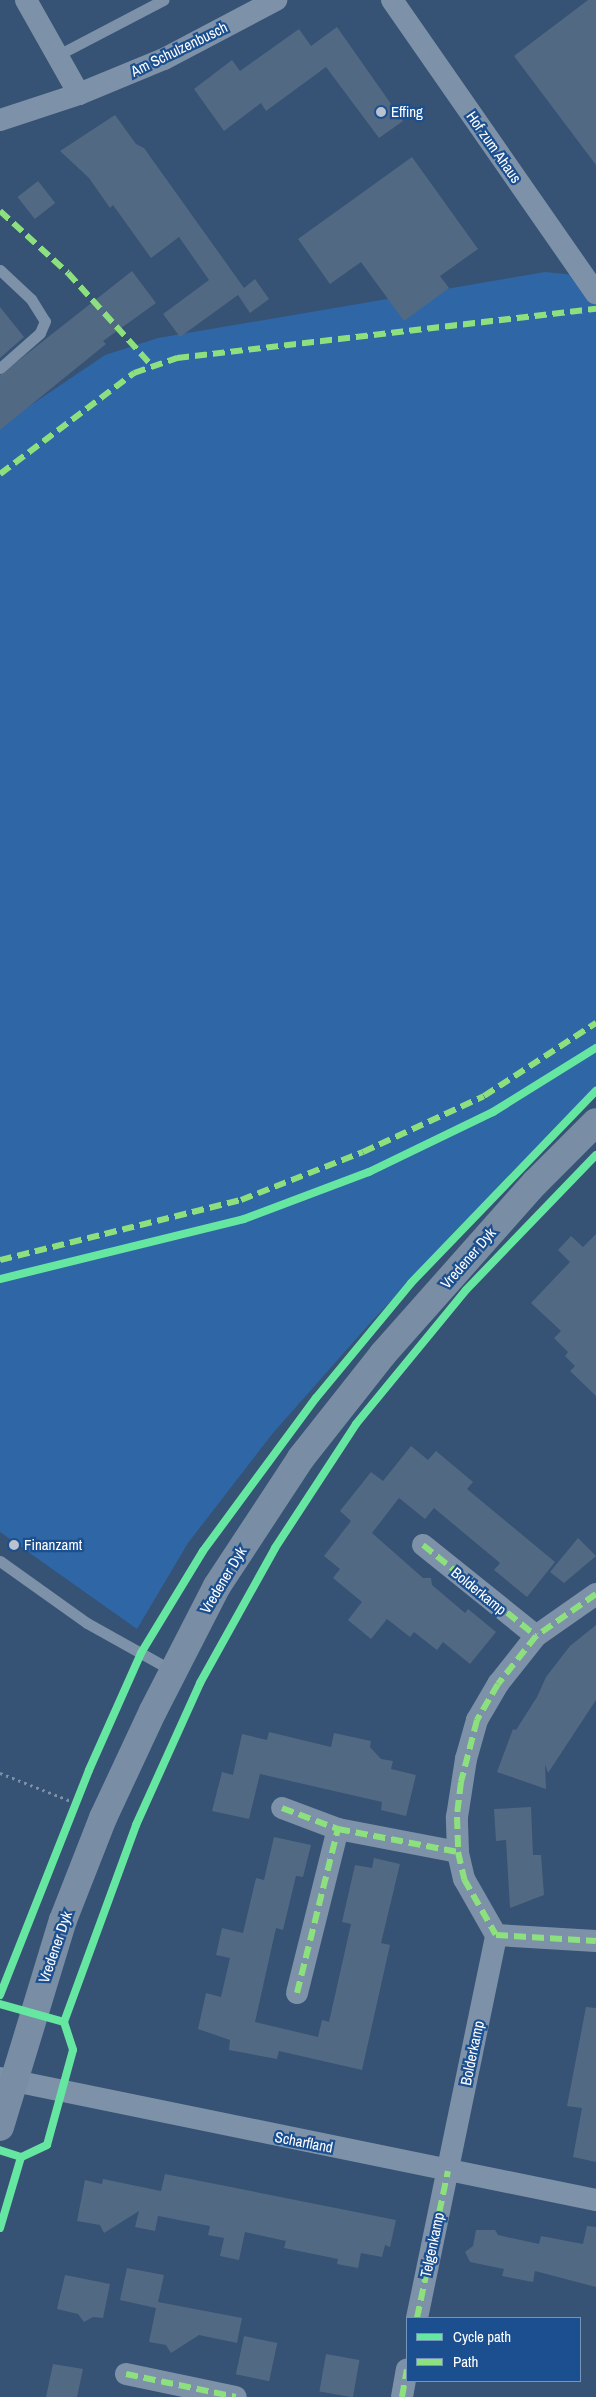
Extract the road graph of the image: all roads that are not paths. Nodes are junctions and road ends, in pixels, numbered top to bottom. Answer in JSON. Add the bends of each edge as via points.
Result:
{"nodes":[{"id":1,"x":26,"y":0,"type":"edge"},
{"id":2,"x":163,"y":0,"type":"edge"},
{"id":3,"x":276,"y":0,"type":"edge"},
{"id":4,"x":392,"y":0,"type":"edge"},
{"id":5,"x":58,"y":55,"type":"junction"},
{"id":6,"x":79,"y":94,"type":"junction"},
{"id":7,"x":0,"y":120,"type":"edge"},
{"id":8,"x":0,"y":270,"type":"edge"},
{"id":9,"x":596,"y":294,"type":"edge"},
{"id":10,"x":0,"y":368,"type":"edge"},
{"id":11,"x":596,"y":1122,"type":"edge"},
{"id":12,"x":423,"y":1545,"type":"dead end"},
{"id":13,"x":0,"y":1561,"type":"edge"},
{"id":14,"x":596,"y":1594,"type":"edge"},
{"id":15,"x":536,"y":1636,"type":"junction"},
{"id":16,"x":173,"y":1671,"type":"junction"},
{"id":17,"x":282,"y":1808,"type":"dead end"},
{"id":18,"x":338,"y":1829,"type":"junction"},
{"id":19,"x":458,"y":1852,"type":"junction"},
{"id":20,"x":496,"y":1936,"type":"junction"},
{"id":21,"x":596,"y":1941,"type":"edge"},
{"id":22,"x":297,"y":1993,"type":"dead end"},
{"id":23,"x":6,"y":2081,"type":"edge"},
{"id":24,"x":0,"y":2127,"type":"edge"},
{"id":25,"x":448,"y":2171,"type":"junction"},
{"id":26,"x":596,"y":2200,"type":"edge"},
{"id":27,"x":417,"y":2317,"type":"edge"},
{"id":28,"x":126,"y":2374,"type":"dead end"},
{"id":29,"x":406,"y":2375,"type":"edge"},
{"id":30,"x":236,"y":2397,"type":"edge"},
{"id":31,"x":402,"y":2397,"type":"edge"}],
"edges":[{"from":1,"to":5,"type":"street"},
{"from":2,"to":5,"type":"lane"},
{"from":3,"to":6,"type":"street","name":"Am Schulzenbusch","via":[[164,59]]},
{"from":4,"to":9,"type":"street","name":"Hof zum Ahaus"},
{"from":5,"to":6,"type":"street"},
{"from":6,"to":7,"type":"street","name":"Am Schulzenbusch"},
{"from":8,"to":10,"type":"lane","via":[[31,299],[45,321],[40,333]]},
{"from":11,"to":16,"type":"main road","name":"Vredener Dyk","via":[[535,1182],[382,1354],[307,1450],[217,1586]]},
{"from":12,"to":15,"type":"street","name":"Bolderkamp"},
{"from":13,"to":16,"type":"lane","via":[[87,1623]]},
{"from":14,"to":15,"type":"street"},
{"from":15,"to":19,"type":"street","via":[[498,1684],[477,1720],[461,1782]]},
{"from":16,"to":23,"type":"main road","name":"Vredener Dyk","via":[[97,1835]]},
{"from":17,"to":18,"type":"street"},
{"from":18,"to":19,"type":"street"},
{"from":18,"to":22,"type":"street"},
{"from":19,"to":20,"type":"street","via":[[464,1879]]},
{"from":20,"to":21,"type":"street"},
{"from":20,"to":25,"type":"street","name":"Bolderkamp"},
{"from":23,"to":24,"type":"main road","name":"Vredener Dyk"},
{"from":23,"to":25,"type":"street","name":"Scharfland"},
{"from":25,"to":26,"type":"street","name":"Scharfland"},
{"from":25,"to":27,"type":"street","name":"Telgenkamp"},
{"from":28,"to":30,"type":"street"},
{"from":29,"to":31,"type":"street"}]}
